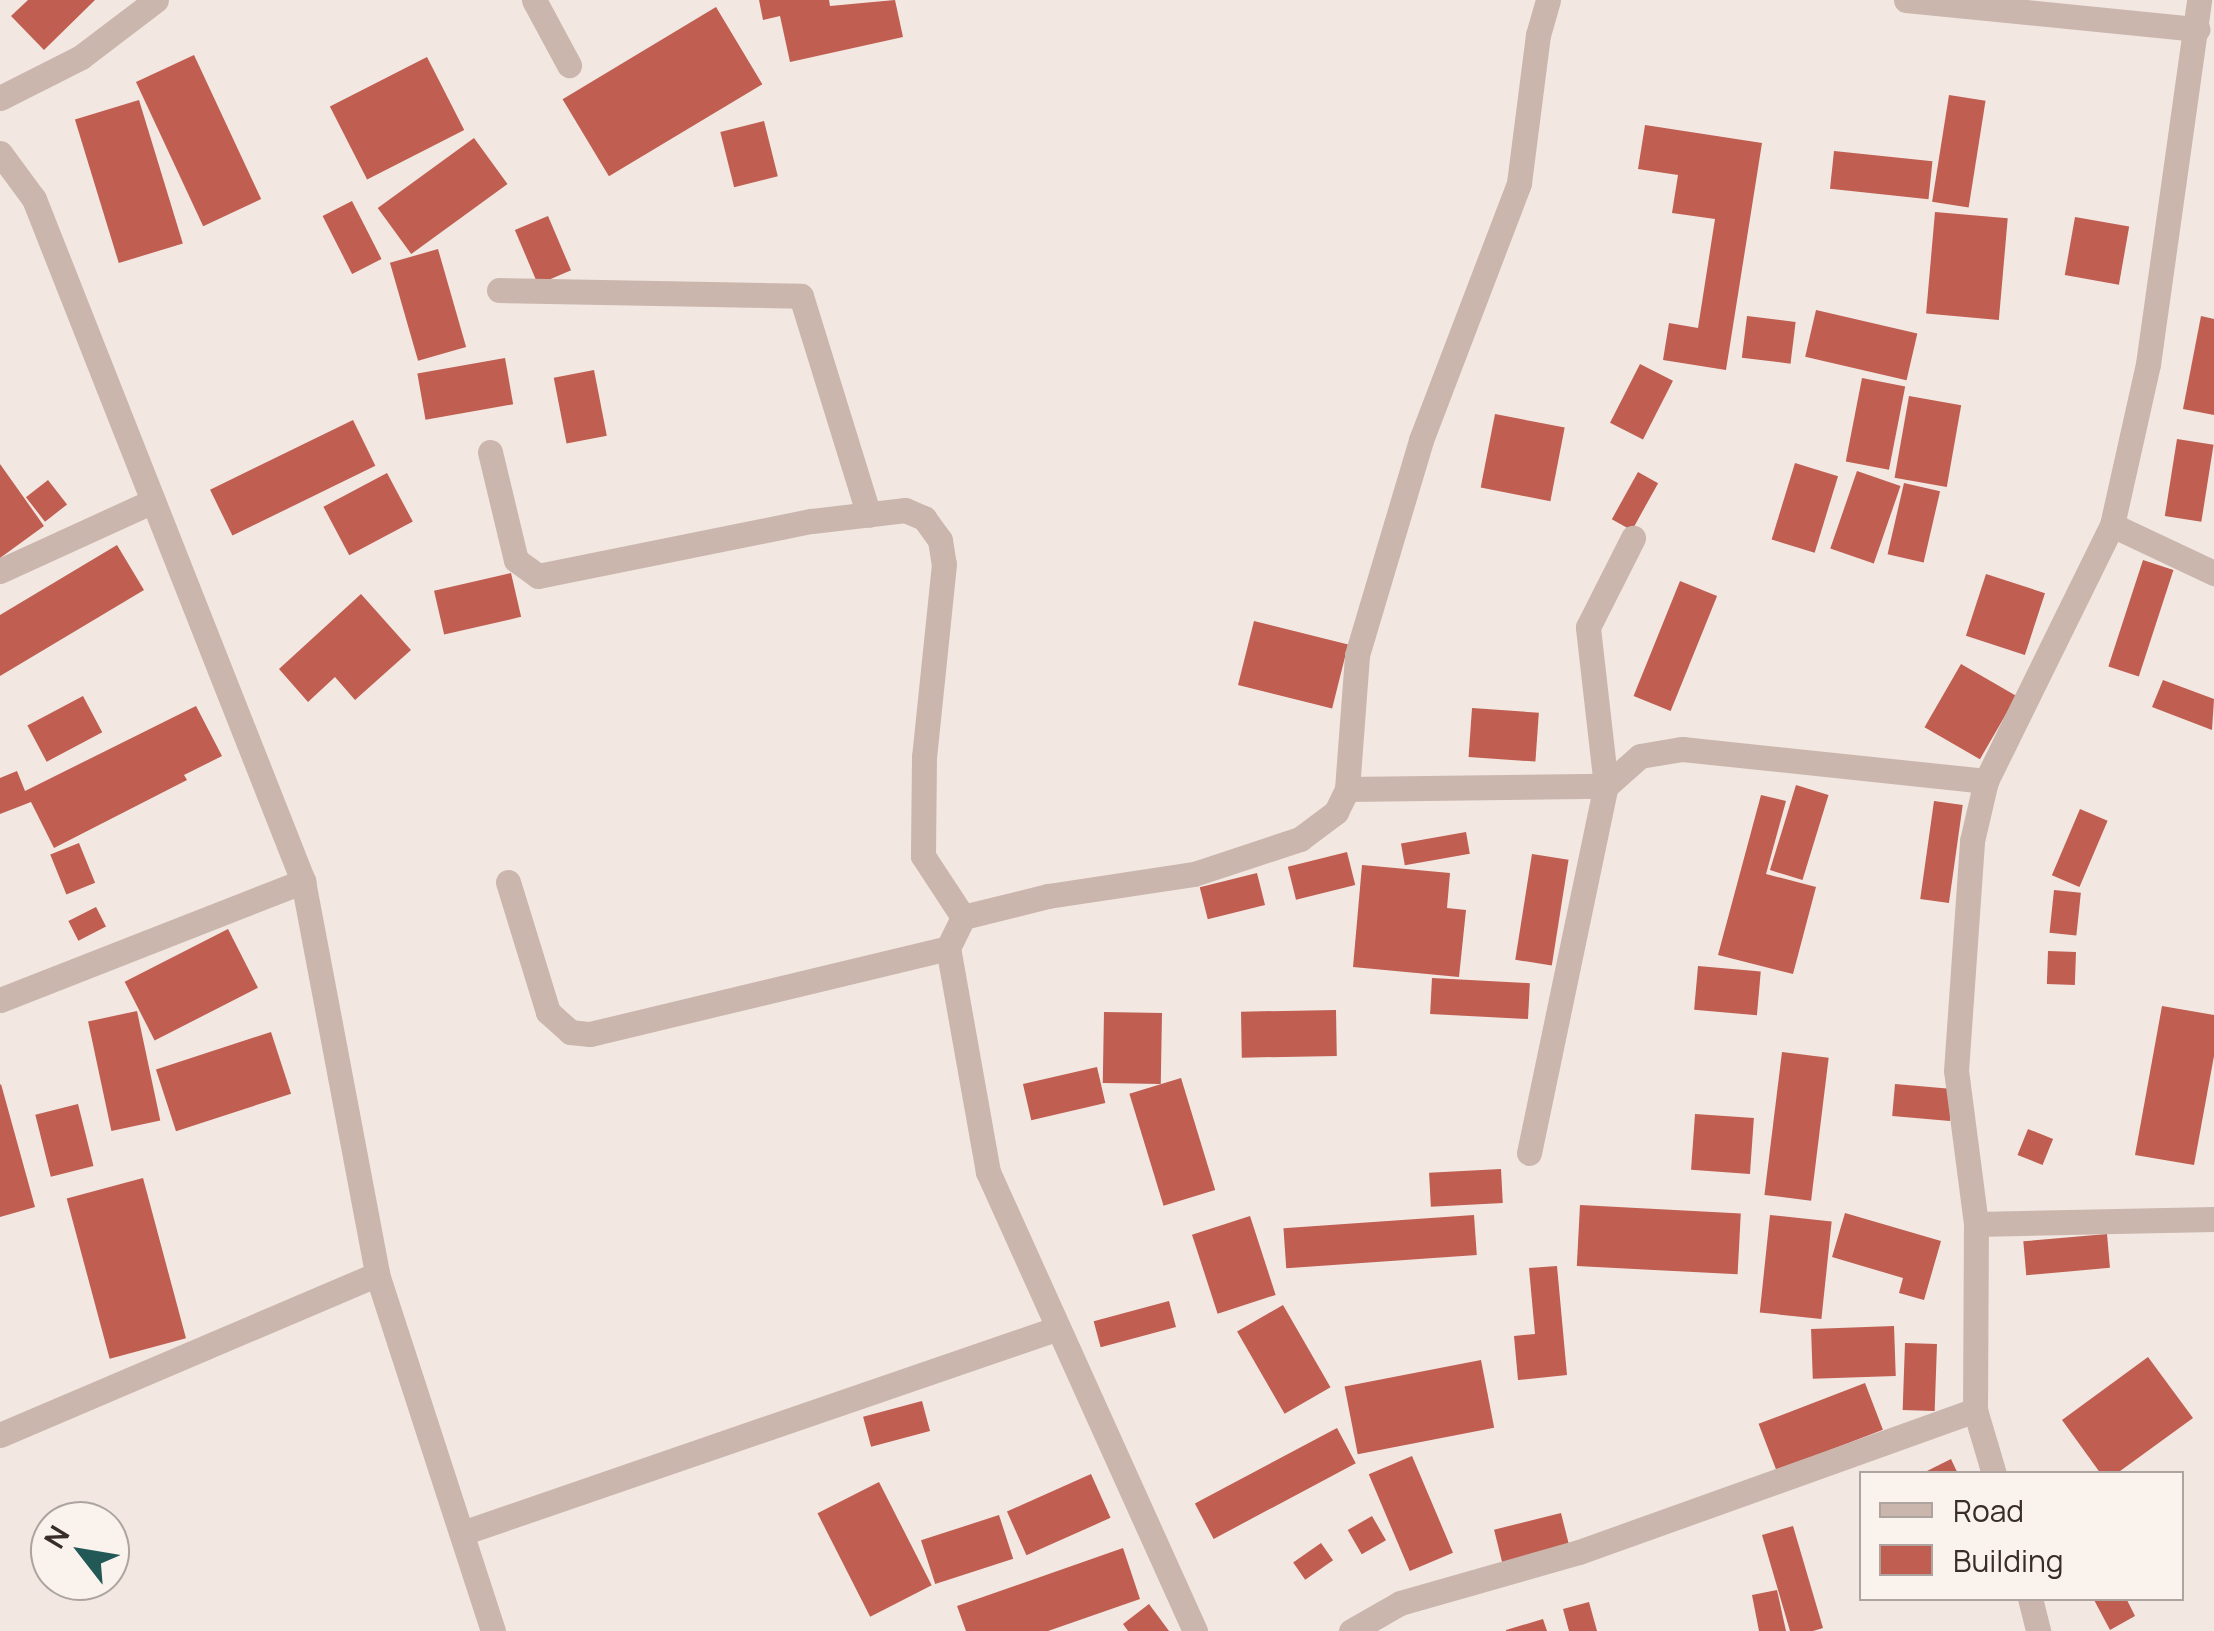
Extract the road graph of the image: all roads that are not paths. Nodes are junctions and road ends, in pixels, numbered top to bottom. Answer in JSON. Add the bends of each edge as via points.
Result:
{"nodes":[{"id":1,"x":156,"y":0,"type":"edge"},
{"id":2,"x":534,"y":0,"type":"edge"},
{"id":3,"x":1548,"y":0,"type":"edge"},
{"id":4,"x":1906,"y":0,"type":"edge"},
{"id":5,"x":2199,"y":0,"type":"edge"},
{"id":6,"x":2198,"y":29,"type":"junction"},
{"id":7,"x":569,"y":65,"type":"dead end"},
{"id":8,"x":0,"y":98,"type":"edge"},
{"id":9,"x":0,"y":154,"type":"edge"},
{"id":10,"x":498,"y":290,"type":"dead end"},
{"id":11,"x":490,"y":452,"type":"dead end"},
{"id":12,"x":152,"y":501,"type":"junction"},
{"id":13,"x":868,"y":515,"type":"junction"},
{"id":14,"x":2112,"y":525,"type":"junction"},
{"id":15,"x":1633,"y":538,"type":"dead end"},
{"id":16,"x":0,"y":571,"type":"edge"},
{"id":17,"x":2214,"y":573,"type":"edge"},
{"id":18,"x":1986,"y":781,"type":"junction"},
{"id":19,"x":1606,"y":786,"type":"junction"},
{"id":20,"x":1347,"y":790,"type":"junction"},
{"id":21,"x":303,"y":881,"type":"junction"},
{"id":22,"x":508,"y":882,"type":"dead end"},
{"id":23,"x":963,"y":917,"type":"junction"},
{"id":24,"x":948,"y":948,"type":"junction"},
{"id":25,"x":0,"y":1000,"type":"edge"},
{"id":26,"x":1529,"y":1153,"type":"dead end"},
{"id":27,"x":2214,"y":1219,"type":"edge"},
{"id":28,"x":1976,"y":1224,"type":"junction"},
{"id":29,"x":377,"y":1274,"type":"junction"},
{"id":30,"x":1058,"y":1328,"type":"junction"},
{"id":31,"x":1975,"y":1410,"type":"junction"},
{"id":32,"x":0,"y":1434,"type":"edge"},
{"id":33,"x":1993,"y":1471,"type":"edge"},
{"id":34,"x":465,"y":1532,"type":"junction"},
{"id":35,"x":2031,"y":1601,"type":"edge"},
{"id":36,"x":494,"y":1631,"type":"edge"},
{"id":37,"x":1195,"y":1631,"type":"edge"},
{"id":38,"x":1351,"y":1631,"type":"edge"},
{"id":39,"x":2038,"y":1631,"type":"edge"}],
"edges":[{"from":1,"to":8,"type":"street","via":[[81,57]]},
{"from":2,"to":7,"type":"street"},
{"from":3,"to":20,"type":"street","via":[[1520,183],[1421,440],[1357,655]]},
{"from":4,"to":6,"type":"street"},
{"from":5,"to":6,"type":"street"},
{"from":6,"to":14,"type":"street","via":[[2166,205],[2148,364]]},
{"from":9,"to":12,"type":"street","via":[[34,199]]},
{"from":10,"to":13,"type":"street","via":[[801,296]]},
{"from":11,"to":13,"type":"street","via":[[516,560],[538,576]]},
{"from":12,"to":16,"type":"street"},
{"from":12,"to":21,"type":"street"},
{"from":13,"to":23,"type":"street","via":[[905,510],[924,518],[940,540],[944,564],[924,757],[923,856]]},
{"from":14,"to":17,"type":"street"},
{"from":14,"to":18,"type":"street"},
{"from":15,"to":19,"type":"street","via":[[1588,627]]},
{"from":18,"to":19,"type":"street","via":[[1682,750],[1640,756]]},
{"from":18,"to":28,"type":"street","via":[[1972,841],[1956,1070]]},
{"from":19,"to":20,"type":"street"},
{"from":19,"to":26,"type":"street"},
{"from":20,"to":23,"type":"street","via":[[1321,828],[1194,874],[1048,896]]},
{"from":21,"to":25,"type":"street"},
{"from":21,"to":29,"type":"street"},
{"from":22,"to":24,"type":"street","via":[[548,1012],[570,1032],[590,1034]]},
{"from":23,"to":24,"type":"street"},
{"from":24,"to":30,"type":"street","via":[[988,1172]]},
{"from":27,"to":28,"type":"street"},
{"from":28,"to":31,"type":"street"},
{"from":29,"to":32,"type":"street"},
{"from":29,"to":34,"type":"street"},
{"from":30,"to":34,"type":"street"},
{"from":30,"to":37,"type":"street"},
{"from":31,"to":33,"type":"street"},
{"from":31,"to":38,"type":"street","via":[[1578,1552],[1400,1603]]},
{"from":34,"to":36,"type":"street"},
{"from":35,"to":39,"type":"street"}]}
